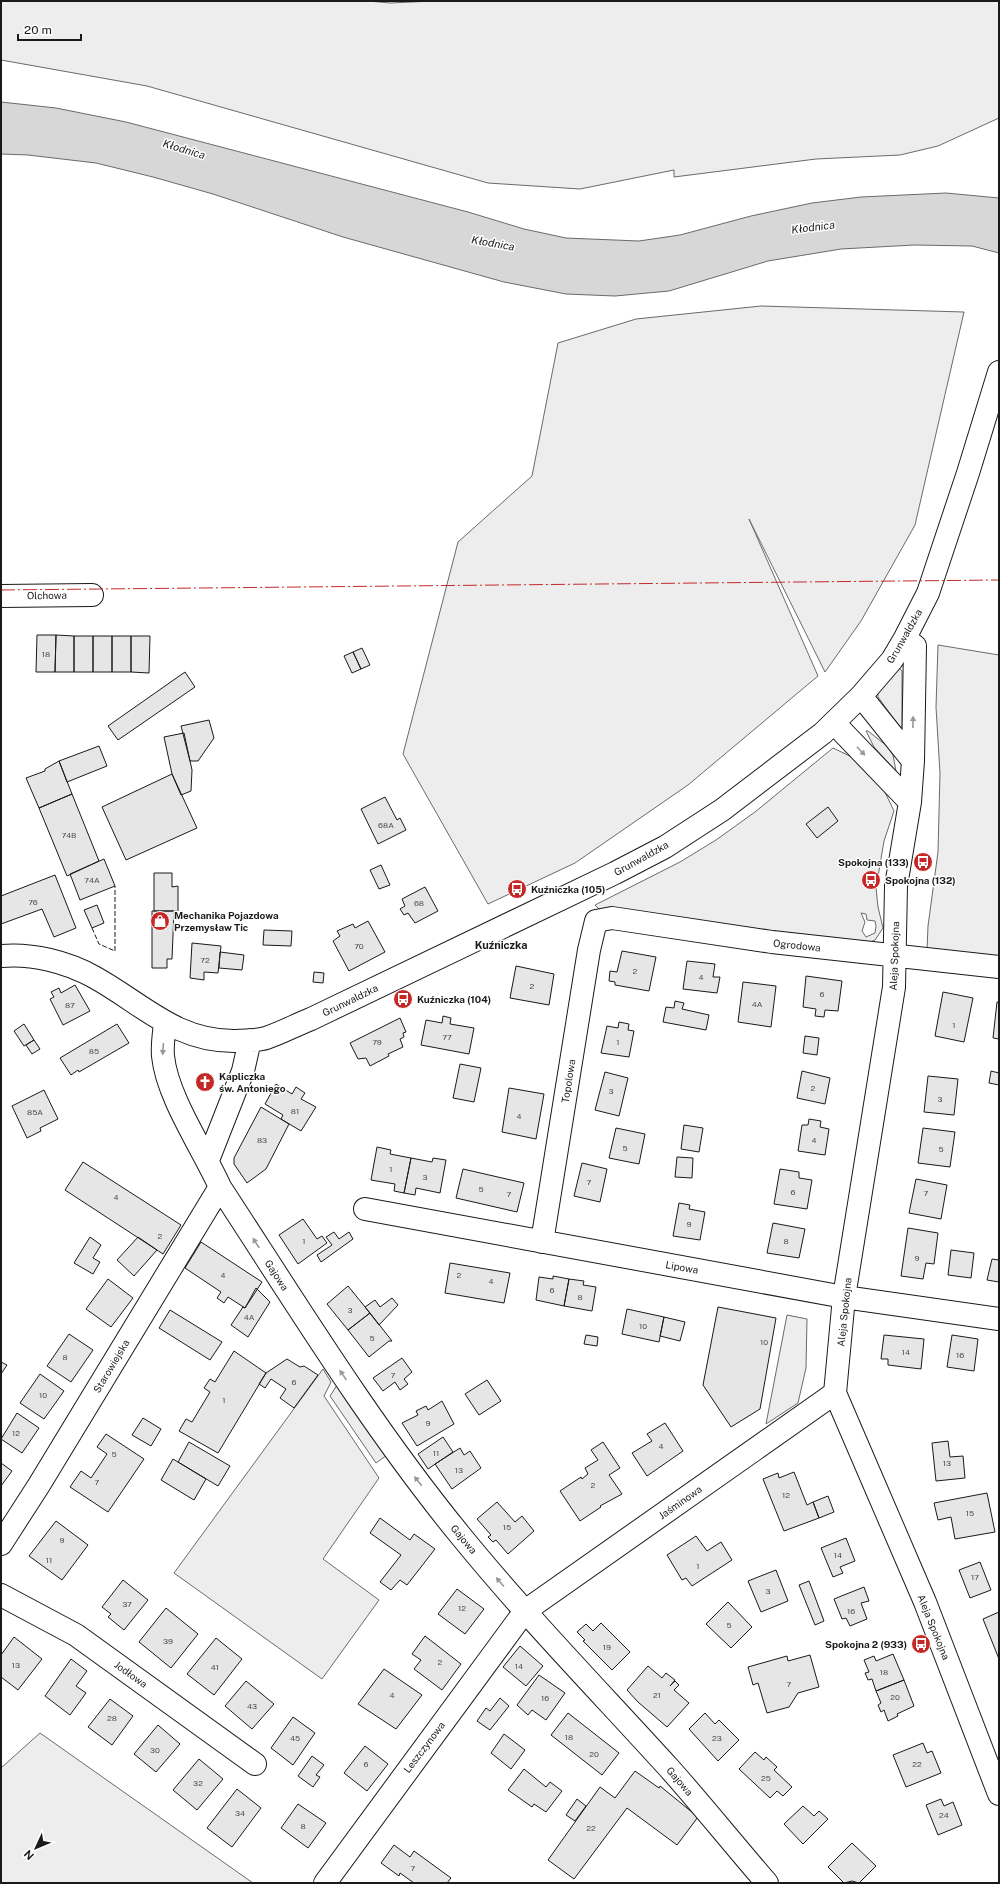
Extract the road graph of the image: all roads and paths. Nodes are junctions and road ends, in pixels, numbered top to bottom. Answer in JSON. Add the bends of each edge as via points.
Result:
{"nodes":[{"id":1,"x":999,"y":372,"type":"edge"},
{"id":2,"x":92,"y":595,"type":"dead end"},
{"id":3,"x":1,"y":596,"type":"edge"},
{"id":4,"x":905,"y":638,"type":"junction"},
{"id":5,"x":861,"y":696,"type":"junction"},
{"id":6,"x":834,"y":723,"type":"junction"},
{"id":7,"x":912,"y":761,"type":"junction"},
{"id":8,"x":910,"y":802,"type":"junction"},
{"id":9,"x":596,"y":921,"type":"joint"},
{"id":10,"x":894,"y":955,"type":"junction"},
{"id":11,"x":1,"y":956,"type":"edge"},
{"id":12,"x":999,"y":967,"type":"edge"},
{"id":13,"x":165,"y":1023,"type":"junction"},
{"id":14,"x":250,"y":1040,"type":"junction"},
{"id":15,"x":224,"y":1121,"type":"junction"},
{"id":16,"x":188,"y":1125,"type":"junction"},
{"id":17,"x":208,"y":1160,"type":"junction"},
{"id":18,"x":220,"y":1187,"type":"junction"},
{"id":19,"x":365,"y":1209,"type":"dead end"},
{"id":20,"x":542,"y":1242,"type":"junction"},
{"id":21,"x":844,"y":1297,"type":"junction"},
{"id":22,"x":999,"y":1319,"type":"edge"},
{"id":23,"x":835,"y":1393,"type":"junction"},
{"id":24,"x":1,"y":1544,"type":"edge"},
{"id":25,"x":1,"y":1595,"type":"edge"},
{"id":26,"x":525,"y":1611,"type":"junction"},
{"id":27,"x":255,"y":1764,"type":"dead end"},
{"id":28,"x":999,"y":1794,"type":"edge"},
{"id":29,"x":325,"y":1883,"type":"edge"},
{"id":30,"x":767,"y":1883,"type":"edge"}],
"edges":[{"from":1,"to":4,"type":"street","name":"Grunwaldzka","via":[[938,565],[928,593]]},
{"from":2,"to":3,"type":"street","name":"Olchowa"},
{"from":4,"to":5,"type":"street","name":"Grunwaldzka","via":[[892,660]]},
{"from":7,"to":4,"type":"street","name":"Aleja Spokojna","one_way":true,"via":[[915,646]]},
{"from":5,"to":6,"type":"street","name":"Grunwaldzka"},
{"from":5,"to":7,"type":"street"},
{"from":6,"to":8,"type":"street","one_way":true},
{"from":6,"to":14,"type":"street","name":"Grunwaldzka","via":[[722,810],[652,854],[311,1019],[265,1038]]},
{"from":7,"to":8,"type":"street","name":"Aleja Spokojna"},
{"from":8,"to":10,"type":"street","name":"Aleja Spokojna","via":[[896,886]]},
{"from":9,"to":10,"type":"street","name":"Ogrodowa","via":[[612,918],[772,942]]},
{"from":9,"to":20,"type":"street","name":"Topolowa","via":[[589,950]]},
{"from":10,"to":12,"type":"street","name":"Ogrodowa"},
{"from":10,"to":21,"type":"street","name":"Aleja Spokojna","via":[[894,987]]},
{"from":11,"to":13,"type":"street","name":"Grunwaldzka","via":[[32,956],[81,971]]},
{"from":13,"to":14,"type":"street","name":"Grunwaldzka","via":[[205,1039]]},
{"from":13,"to":16,"type":"street","name":"Gajowa","one_way":true,"via":[[162,1055],[166,1075]]},
{"from":14,"to":15,"type":"street","via":[[243,1071]]},
{"from":15,"to":16,"type":"street"},
{"from":15,"to":17,"type":"street"},
{"from":16,"to":17,"type":"street","name":"Gajowa"},
{"from":17,"to":18,"type":"street","name":"Gajowa"},
{"from":18,"to":24,"type":"street","name":"Starowiejska"},
{"from":26,"to":18,"type":"street","name":"Gajowa","one_way":true,"via":[[461,1536],[395,1451]]},
{"from":19,"to":20,"type":"street","name":"Lipowa"},
{"from":20,"to":21,"type":"street","name":"Lipowa"},
{"from":21,"to":22,"type":"street","name":"Lipowa"},
{"from":21,"to":23,"type":"street","name":"Aleja Spokojna"},
{"from":23,"to":26,"type":"street","name":"Jaśminowa"},
{"from":23,"to":28,"type":"street","name":"Aleja Spokojna","via":[[925,1602]]},
{"from":25,"to":27,"type":"street","name":"Jodłowa","via":[[76,1635]]},
{"from":26,"to":29,"type":"street","name":"Leszczynowa"},
{"from":26,"to":30,"type":"street","name":"Gajowa","via":[[670,1769]]}]}
